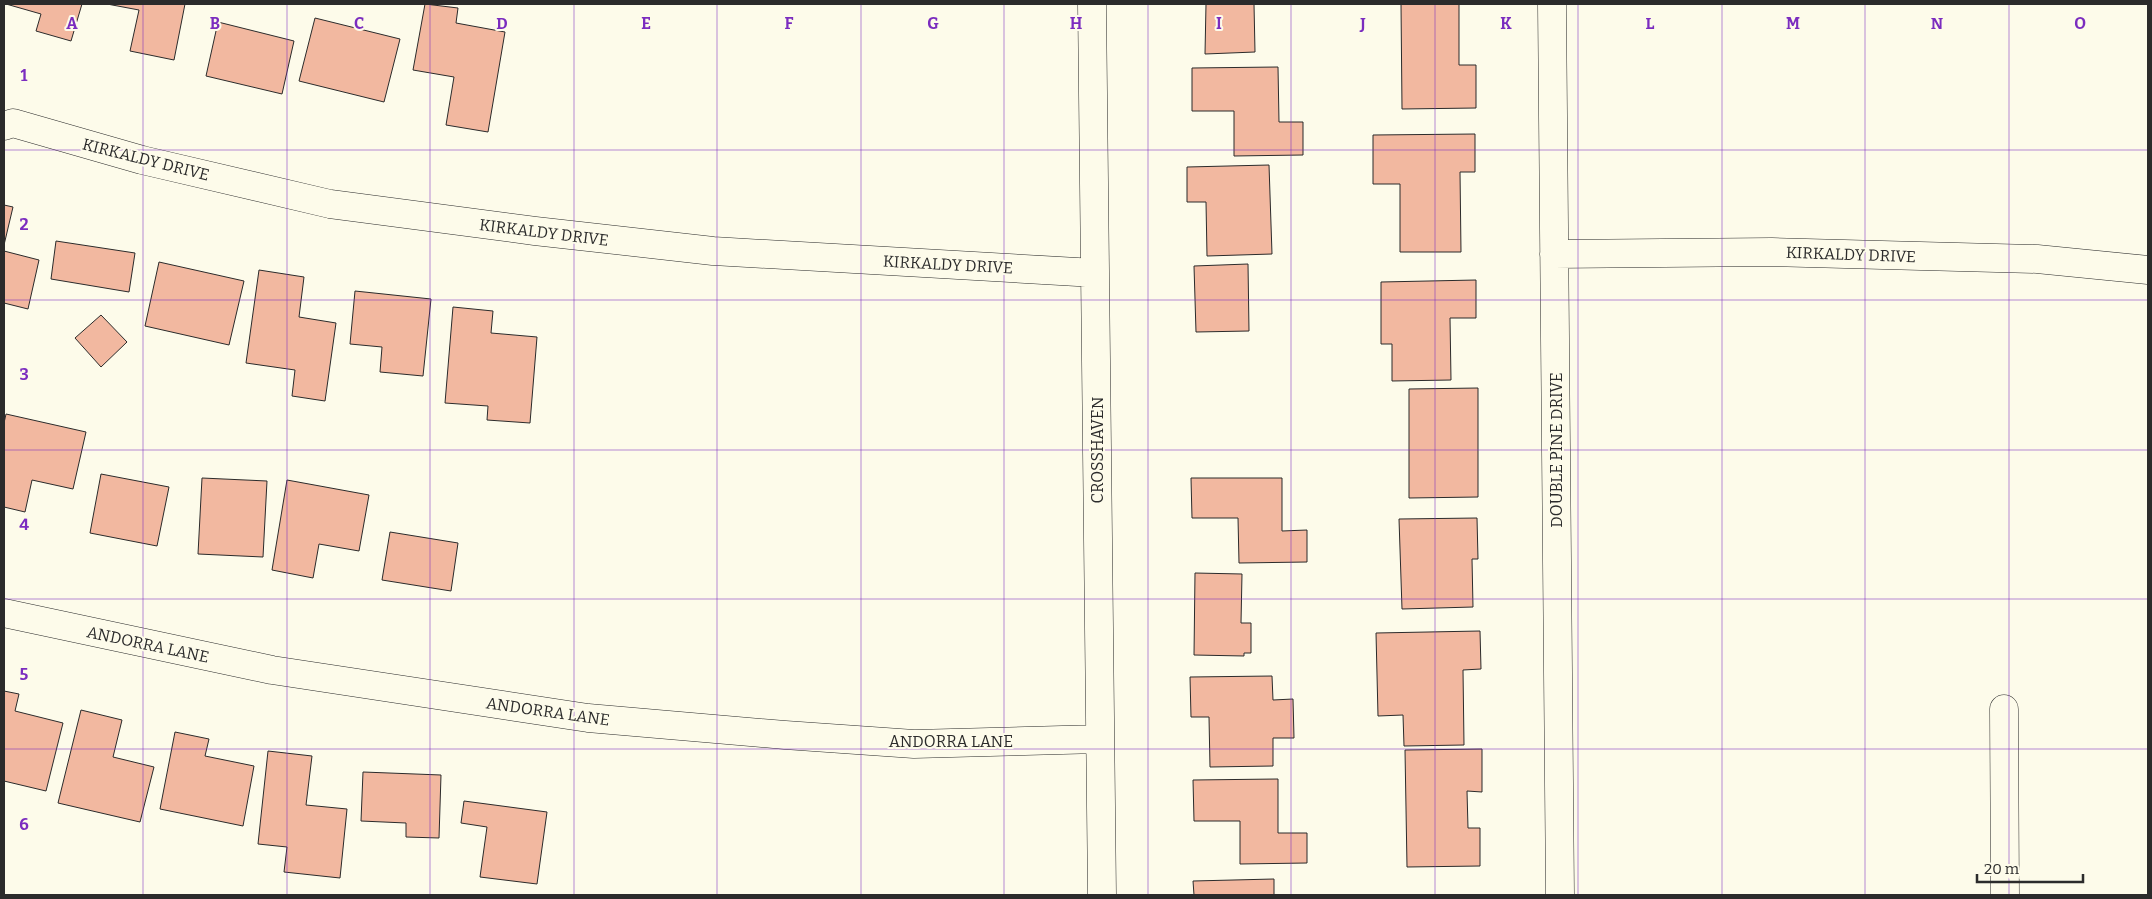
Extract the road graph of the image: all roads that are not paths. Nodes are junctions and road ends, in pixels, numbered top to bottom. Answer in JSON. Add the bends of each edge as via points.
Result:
{"nodes":[{"id":1,"x":1092,"y":4,"type":"edge"},
{"id":2,"x":1552,"y":4,"type":"edge"},
{"id":3,"x":4,"y":126,"type":"edge"},
{"id":4,"x":1554,"y":254,"type":"junction"},
{"id":5,"x":2148,"y":270,"type":"edge"},
{"id":6,"x":1096,"y":273,"type":"junction"},
{"id":7,"x":4,"y":613,"type":"edge"},
{"id":8,"x":2004,"y":708,"type":"dead end"},
{"id":9,"x":1099,"y":739,"type":"junction"},
{"id":10,"x":1102,"y":895,"type":"edge"},
{"id":11,"x":1560,"y":895,"type":"edge"},
{"id":12,"x":2005,"y":895,"type":"edge"}],
"edges":[{"from":1,"to":6,"type":"street","name":"CROSSHAVEN"},
{"from":2,"to":4,"type":"street","name":"DOUBLE PINE DRIVE"},
{"from":3,"to":6,"type":"street","name":"KIRKALDY DRIVE","via":[[13,123],[142,160],[330,204],[535,232],[713,251]]},
{"from":4,"to":5,"type":"street","name":"KIRKALDY DRIVE","via":[[1782,252],[2037,259]]},
{"from":4,"to":11,"type":"street","name":"DOUBLE PINE DRIVE"},
{"from":6,"to":9,"type":"street","name":"CROSSHAVEN"},
{"from":7,"to":9,"type":"street","name":"ANDORRA LANE","via":[[272,670],[588,718],[914,744]]},
{"from":8,"to":12,"type":"street"},
{"from":9,"to":10,"type":"street","name":"CROSSHAVEN"}]}
